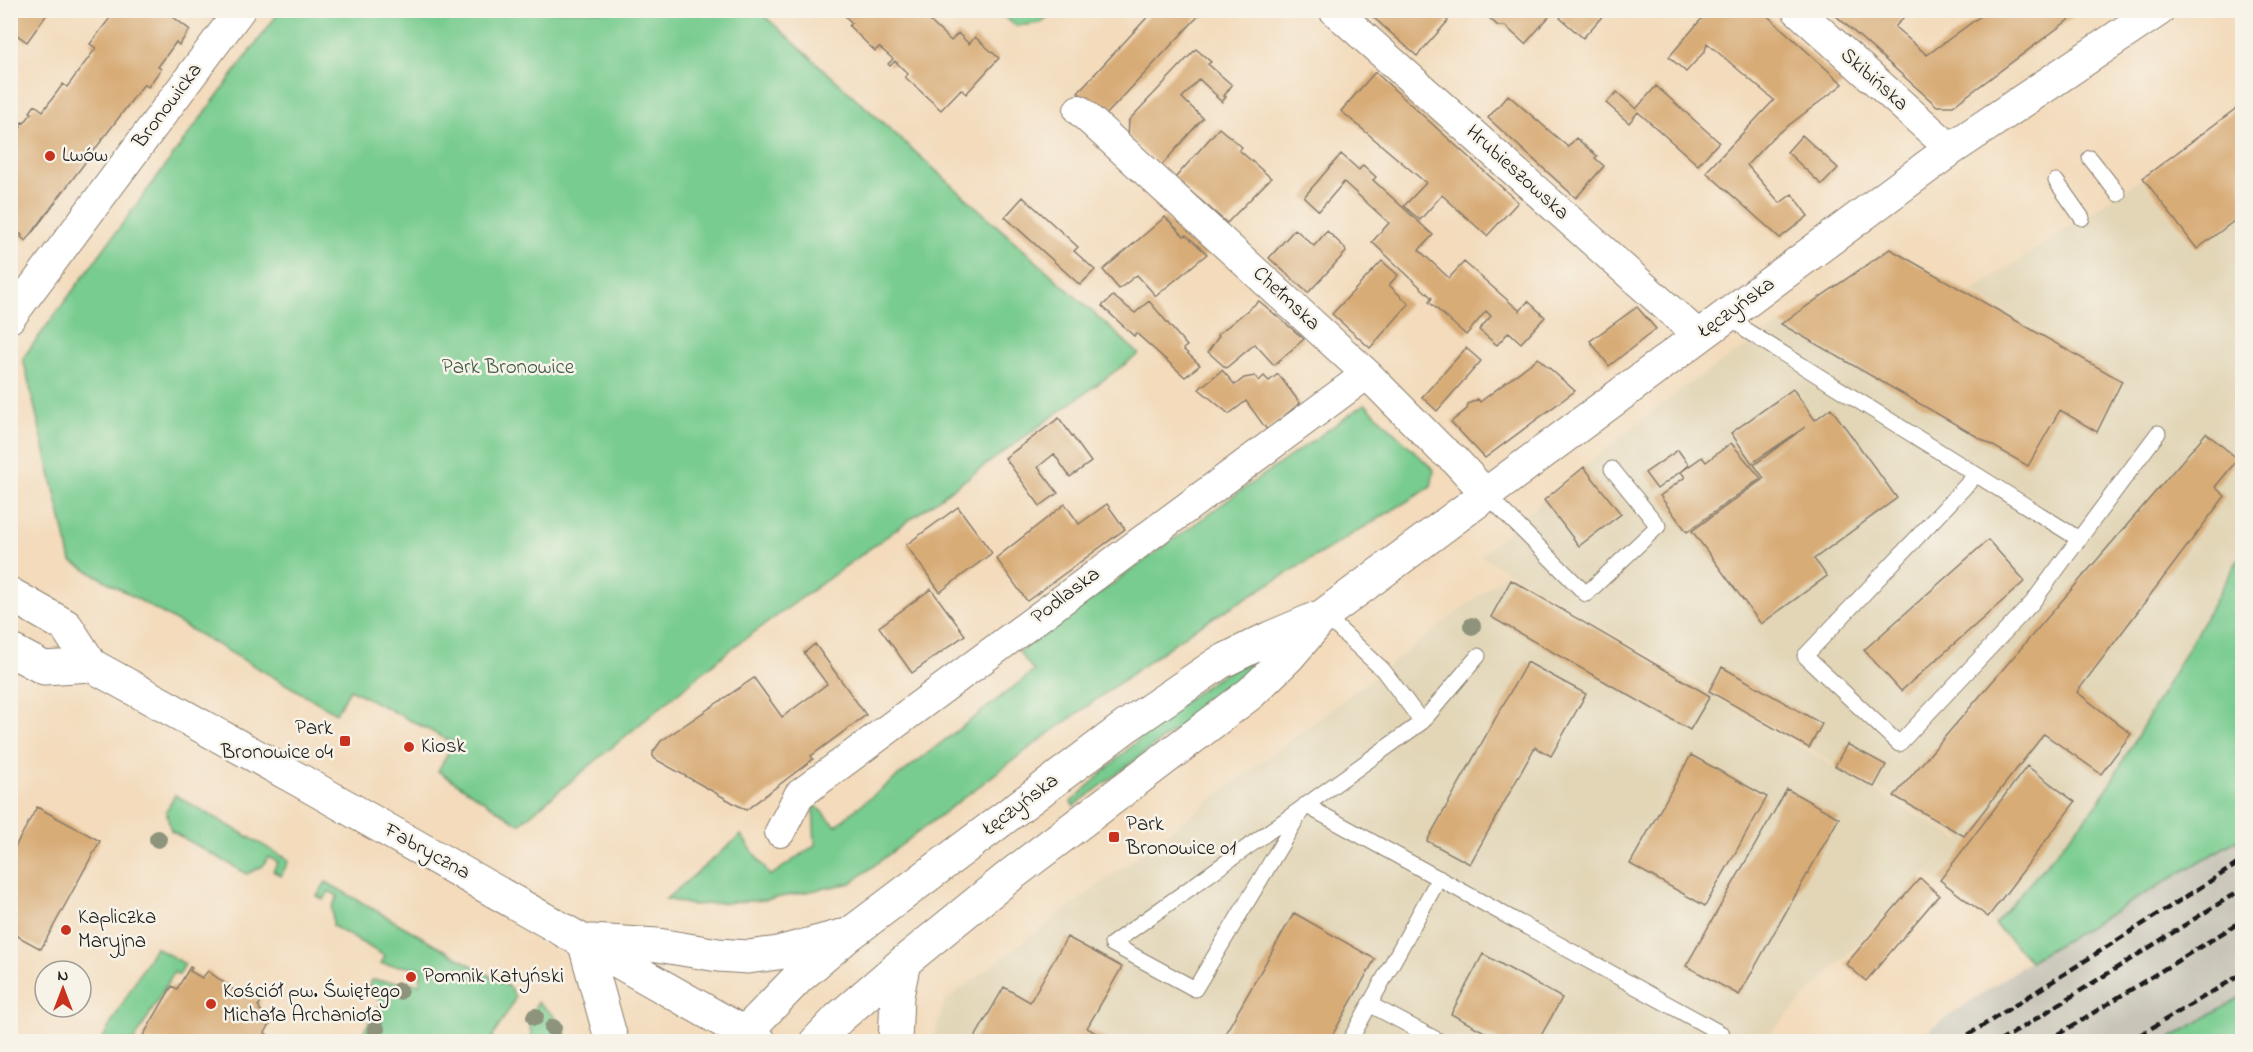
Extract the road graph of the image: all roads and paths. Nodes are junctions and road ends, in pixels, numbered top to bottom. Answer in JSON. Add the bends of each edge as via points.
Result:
{"nodes":[{"id":1,"x":240,"y":10,"type":"edge"},
{"id":2,"x":1334,"y":10,"type":"edge"},
{"id":3,"x":1797,"y":10,"type":"edge"},
{"id":4,"x":2158,"y":10,"type":"edge"},
{"id":5,"x":1079,"y":110,"type":"dead end"},
{"id":6,"x":1951,"y":149,"type":"junction"},
{"id":7,"x":2090,"y":158,"type":"dead end"},
{"id":8,"x":2055,"y":181,"type":"dead end"},
{"id":9,"x":2118,"y":194,"type":"dead end"},
{"id":10,"x":2082,"y":218,"type":"dead end"},
{"id":11,"x":1730,"y":313,"type":"junction"},
{"id":12,"x":10,"y":318,"type":"edge"},
{"id":13,"x":1699,"y":336,"type":"junction"},
{"id":14,"x":1367,"y":374,"type":"junction"},
{"id":15,"x":2158,"y":434,"type":"dead end"},
{"id":16,"x":1612,"y":468,"type":"dead end"},
{"id":17,"x":1976,"y":475,"type":"junction"},
{"id":18,"x":1486,"y":494,"type":"junction"},
{"id":19,"x":2079,"y":538,"type":"junction"},
{"id":20,"x":10,"y":594,"type":"edge"},
{"id":21,"x":1324,"y":615,"type":"junction"},
{"id":22,"x":10,"y":650,"type":"edge"},
{"id":23,"x":1478,"y":656,"type":"dead end"},
{"id":24,"x":92,"y":665,"type":"junction"},
{"id":25,"x":1422,"y":722,"type":"junction"},
{"id":26,"x":1305,"y":805,"type":"junction"},
{"id":27,"x":780,"y":832,"type":"dead end"},
{"id":28,"x":1439,"y":878,"type":"junction"},
{"id":29,"x":849,"y":934,"type":"junction"},
{"id":30,"x":584,"y":941,"type":"junction"},
{"id":31,"x":904,"y":962,"type":"junction"},
{"id":32,"x":1369,"y":1004,"type":"junction"},
{"id":33,"x":1722,"y":1034,"type":"dead end"},
{"id":34,"x":747,"y":1039,"type":"edge"},
{"id":35,"x":612,"y":1041,"type":"edge"},
{"id":36,"x":816,"y":1041,"type":"edge"},
{"id":37,"x":895,"y":1041,"type":"edge"},
{"id":38,"x":1349,"y":1041,"type":"edge"},
{"id":39,"x":1441,"y":1041,"type":"edge"}],
"edges":[{"from":1,"to":12,"type":"street","name":"Bronowicka"},
{"from":2,"to":13,"type":"street","name":"Hrubieszowska"},
{"from":3,"to":6,"type":"street","name":"Skibińska"},
{"from":4,"to":6,"type":"street","name":"Łęczyńska"},
{"from":5,"to":14,"type":"street","name":"Chełmska"},
{"from":6,"to":11,"type":"street","name":"Łęczyńska"},
{"from":7,"to":9,"type":"lane"},
{"from":8,"to":10,"type":"lane"},
{"from":11,"to":13,"type":"street","name":"Łęczyńska"},
{"from":11,"to":17,"type":"lane","via":[[1747,331]]},
{"from":13,"to":18,"type":"street","name":"Łęczyńska"},
{"from":14,"to":18,"type":"street","name":"Chełmska"},
{"from":14,"to":27,"type":"street","name":"Podlaska","via":[[799,795]]},
{"from":15,"to":19,"type":"lane"},
{"from":16,"to":18,"type":"lane","via":[[1658,526],[1586,594]]},
{"from":17,"to":19,"type":"lane"},
{"from":17,"to":19,"type":"lane","via":[[1805,656],[1899,744],[2032,603]]},
{"from":18,"to":21,"type":"street","name":"Łęczyńska"},
{"from":20,"to":24,"type":"street","name":"Fabryczna","via":[[66,626]]},
{"from":21,"to":25,"type":"lane","via":[[1383,670]]},
{"from":21,"to":29,"type":"street","name":"Łęczyńska","via":[[1220,663],[1125,727]]},
{"from":21,"to":31,"type":"street","name":"Łęczyńska","via":[[1251,693],[1011,875]]},
{"from":22,"to":24,"type":"street","via":[[44,668]]},
{"from":23,"to":25,"type":"lane"},
{"from":24,"to":30,"type":"street","name":"Fabryczna"},
{"from":25,"to":26,"type":"lane"},
{"from":26,"to":26,"type":"lane","via":[[1276,826],[1112,944],[1195,990]]},
{"from":26,"to":28,"type":"lane"},
{"from":28,"to":32,"type":"lane"},
{"from":28,"to":33,"type":"lane"},
{"from":29,"to":30,"type":"street","via":[[748,957],[658,945]]},
{"from":29,"to":34,"type":"street","name":"Łęczyńska","via":[[798,978]]},
{"from":30,"to":34,"type":"street","name":"Fabryczna"},
{"from":30,"to":35,"type":"street"},
{"from":31,"to":36,"type":"street","name":"Łęczyńska"},
{"from":31,"to":37,"type":"street","via":[[897,996]]},
{"from":32,"to":38,"type":"lane"},
{"from":32,"to":39,"type":"lane"}]}
